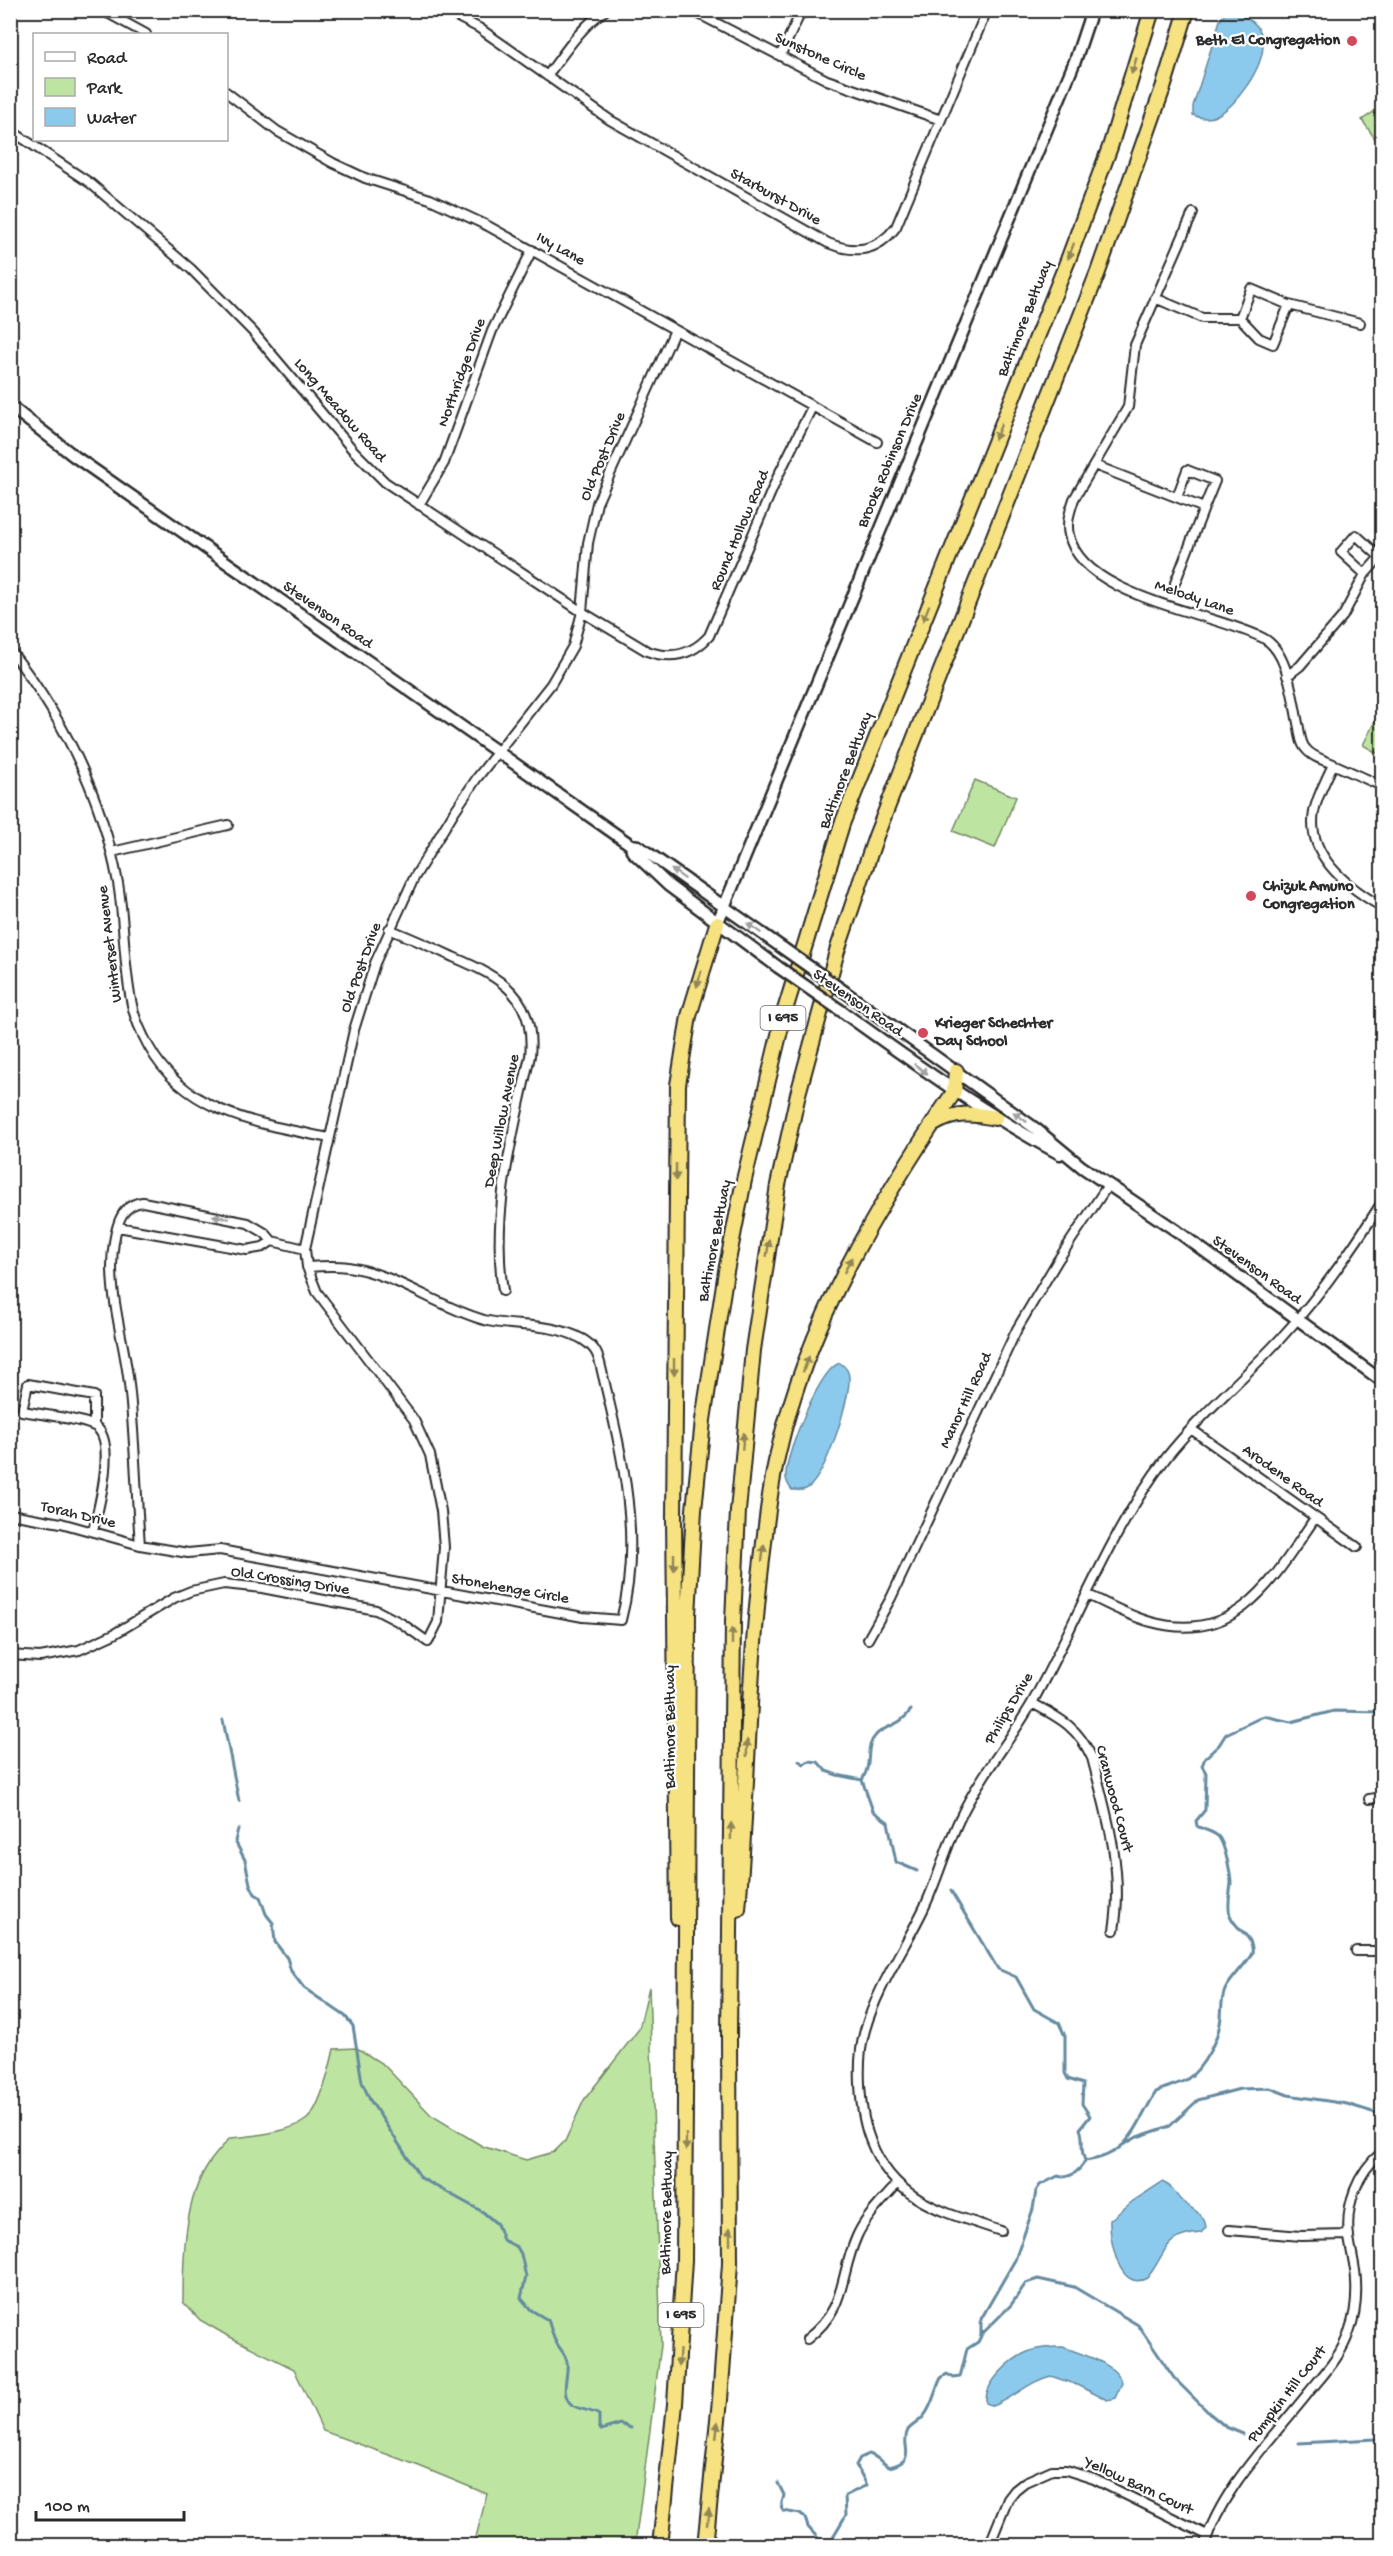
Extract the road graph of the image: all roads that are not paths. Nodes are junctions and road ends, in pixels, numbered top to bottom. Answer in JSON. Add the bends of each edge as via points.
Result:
{"nodes":[{"id":1,"x":102,"y":10,"type":"edge"},
{"id":2,"x":444,"y":10,"type":"edge"},
{"id":3,"x":606,"y":10,"type":"edge"},
{"id":4,"x":691,"y":10,"type":"edge"},
{"id":5,"x":802,"y":10,"type":"edge"},
{"id":6,"x":987,"y":10,"type":"edge"},
{"id":7,"x":1092,"y":10,"type":"edge"},
{"id":8,"x":1152,"y":10,"type":"edge"},
{"id":9,"x":1187,"y":10,"type":"edge"},
{"id":10,"x":144,"y":33,"type":"edge"},
{"id":11,"x":780,"y":56,"type":"junction"},
{"id":12,"x":547,"y":76,"type":"junction"},
{"id":13,"x":228,"y":94,"type":"edge"},
{"id":14,"x":942,"y":120,"type":"junction"},
{"id":15,"x":10,"y":130,"type":"edge"},
{"id":16,"x":1193,"y":213,"type":"dead end"},
{"id":17,"x":532,"y":250,"type":"junction"},
{"id":18,"x":1155,"y":298,"type":"junction"},
{"id":19,"x":1289,"y":305,"type":"junction"},
{"id":20,"x":1240,"y":318,"type":"junction"},
{"id":21,"x":1360,"y":323,"type":"dead end"},
{"id":22,"x":675,"y":330,"type":"junction"},
{"id":23,"x":11,"y":407,"type":"edge"},
{"id":24,"x":812,"y":407,"type":"junction"},
{"id":25,"x":877,"y":442,"type":"dead end"},
{"id":26,"x":1094,"y":465,"type":"junction"},
{"id":27,"x":1177,"y":497,"type":"junction"},
{"id":28,"x":419,"y":505,"type":"junction"},
{"id":29,"x":1204,"y":508,"type":"junction"},
{"id":30,"x":1365,"y":574,"type":"junction"},
{"id":31,"x":1175,"y":583,"type":"dead end"},
{"id":32,"x":582,"y":612,"type":"junction"},
{"id":33,"x":10,"y":650,"type":"edge"},
{"id":34,"x":682,"y":655,"type":"joint"},
{"id":35,"x":1287,"y":676,"type":"junction"},
{"id":36,"x":497,"y":753,"type":"junction"},
{"id":37,"x":1333,"y":764,"type":"junction"},
{"id":38,"x":1383,"y":786,"type":"edge"},
{"id":39,"x":228,"y":825,"type":"dead end"},
{"id":40,"x":631,"y":845,"type":"junction"},
{"id":41,"x":112,"y":852,"type":"junction"},
{"id":42,"x":723,"y":907,"type":"junction"},
{"id":43,"x":1383,"y":907,"type":"edge"},
{"id":44,"x":717,"y":924,"type":"junction"},
{"id":45,"x":390,"y":929,"type":"junction"},
{"id":46,"x":956,"y":1071,"type":"junction"},
{"id":47,"x":954,"y":1092,"type":"junction"},
{"id":48,"x":994,"y":1118,"type":"junction"},
{"id":49,"x":932,"y":1125,"type":"junction"},
{"id":50,"x":329,"y":1138,"type":"junction"},
{"id":51,"x":1082,"y":1167,"type":"junction"},
{"id":52,"x":1108,"y":1185,"type":"junction"},
{"id":53,"x":1383,"y":1202,"type":"edge"},
{"id":54,"x":118,"y":1227,"type":"junction"},
{"id":55,"x":272,"y":1241,"type":"junction"},
{"id":56,"x":305,"y":1249,"type":"junction"},
{"id":57,"x":307,"y":1267,"type":"junction"},
{"id":58,"x":502,"y":1292,"type":"dead end"},
{"id":59,"x":1297,"y":1319,"type":"junction"},
{"id":60,"x":1383,"y":1381,"type":"edge"},
{"id":61,"x":94,"y":1426,"type":"junction"},
{"id":62,"x":1191,"y":1429,"type":"junction"},
{"id":63,"x":10,"y":1514,"type":"edge"},
{"id":64,"x":1315,"y":1518,"type":"junction"},
{"id":65,"x":93,"y":1531,"type":"junction"},
{"id":66,"x":140,"y":1545,"type":"junction"},
{"id":67,"x":1357,"y":1547,"type":"dead end"},
{"id":68,"x":442,"y":1592,"type":"junction"},
{"id":69,"x":1088,"y":1595,"type":"junction"},
{"id":70,"x":868,"y":1639,"type":"dead end"},
{"id":71,"x":428,"y":1642,"type":"joint"},
{"id":72,"x":10,"y":1655,"type":"edge"},
{"id":73,"x":1032,"y":1703,"type":"junction"},
{"id":74,"x":1383,"y":1797,"type":"edge"},
{"id":75,"x":1370,"y":1799,"type":"dead end"},
{"id":76,"x":1114,"y":1930,"type":"dead end"},
{"id":77,"x":1356,"y":1951,"type":"dead end"},
{"id":78,"x":1383,"y":1951,"type":"edge"},
{"id":79,"x":729,"y":2036,"type":"junction"},
{"id":80,"x":686,"y":2084,"type":"junction"},
{"id":81,"x":1383,"y":2152,"type":"edge"},
{"id":82,"x":897,"y":2184,"type":"junction"},
{"id":83,"x":1229,"y":2230,"type":"dead end"},
{"id":84,"x":1001,"y":2231,"type":"dead end"},
{"id":85,"x":1349,"y":2235,"type":"junction"},
{"id":86,"x":807,"y":2339,"type":"dead end"},
{"id":87,"x":1208,"y":2535,"type":"junction"},
{"id":88,"x":660,"y":2546,"type":"edge"},
{"id":89,"x":705,"y":2546,"type":"edge"},
{"id":90,"x":989,"y":2546,"type":"edge"},
{"id":91,"x":1204,"y":2546,"type":"edge"}],
"edges":[{"from":1,"to":10,"type":"street"},
{"from":2,"to":12,"type":"street","name":"Starburst Drive","via":[[479,28]]},
{"from":3,"to":12,"type":"street","via":[[580,32]]},
{"from":4,"to":11,"type":"street","name":"Sunstone Circle"},
{"from":5,"to":11,"type":"street"},
{"from":6,"to":14,"type":"street","name":"Starburst Drive"},
{"from":7,"to":42,"type":"main road","name":"Brooks Robinson Drive","via":[[1070,72]]},
{"from":8,"to":80,"type":"highway","name":"Baltimore Beltway","number":"I 695","one_way":true,"via":[[1110,147],[1068,260],[842,824],[785,1010],[744,1180],[711,1367],[694,1510],[688,1615]]},
{"from":79,"to":9,"type":"highway","number":"I 695","one_way":true,"via":[[733,1621],[738,1511],[764,1274],[798,1094],[837,951],[876,836],[1098,272]]},
{"from":11,"to":14,"type":"street","name":"Sunstone Circle","via":[[827,80]]},
{"from":12,"to":14,"type":"street","name":"Starburst Drive","via":[[636,136],[828,243],[854,251],[879,245],[896,227]]},
{"from":13,"to":17,"type":"street","name":"Ivy Lane","via":[[277,131],[333,164],[430,199]]},
{"from":15,"to":28,"type":"street","name":"Long Meadow Road","via":[[90,183],[191,268],[253,332],[369,469]]},
{"from":16,"to":18,"type":"street","name":"Melody Lane"},
{"from":17,"to":22,"type":"street","name":"Ivy Lane"},
{"from":17,"to":28,"type":"street","name":"Northridge Drive","via":[[492,331],[444,463]]},
{"from":18,"to":20,"type":"street","via":[[1202,318]]},
{"from":18,"to":26,"type":"street","name":"Melody Lane","via":[[1135,345],[1128,407]]},
{"from":19,"to":20,"type":"street","via":[[1251,289]]},
{"from":19,"to":20,"type":"street","via":[[1273,344],[1259,338]]},
{"from":19,"to":21,"type":"street"},
{"from":22,"to":24,"type":"street","name":"Ivy Lane"},
{"from":22,"to":32,"type":"street","name":"Old Post Drive","via":[[597,503],[588,543]]},
{"from":23,"to":36,"type":"main road","name":"Stevenson Road","via":[[74,456]]},
{"from":24,"to":25,"type":"street","name":"Ivy Lane"},
{"from":24,"to":34,"type":"street","name":"Round Hollow Road","via":[[778,476],[716,625],[703,642]]},
{"from":26,"to":27,"type":"street"},
{"from":26,"to":35,"type":"street","name":"Melody Lane","via":[[1069,514],[1069,534],[1082,561],[1100,577],[1131,591],[1269,642],[1283,661]]},
{"from":27,"to":29,"type":"street"},
{"from":27,"to":29,"type":"street","via":[[1187,470],[1215,481]]},
{"from":28,"to":32,"type":"street","name":"Long Meadow Road"},
{"from":29,"to":31,"type":"street"},
{"from":30,"to":30,"type":"street","via":[[1380,557],[1356,535],[1341,552]]},
{"from":30,"to":35,"type":"street","via":[[1343,616]]},
{"from":32,"to":34,"type":"street","name":"Long Meadow Road","via":[[647,651]]},
{"from":32,"to":36,"type":"street","name":"Old Post Drive","via":[[565,664]]},
{"from":33,"to":41,"type":"street","name":"Winterset Avenue","via":[[48,702],[77,753]]},
{"from":35,"to":37,"type":"street","name":"Melody Lane","via":[[1302,745]]},
{"from":36,"to":40,"type":"main road","name":"Stevenson Road"},
{"from":36,"to":45,"type":"street","name":"Old Post Drive","via":[[434,844]]},
{"from":37,"to":38,"type":"street","name":"Melody Lane"},
{"from":37,"to":43,"type":"street","via":[[1314,813],[1317,838],[1329,865],[1353,889]]},
{"from":39,"to":41,"type":"street"},
{"from":42,"to":40,"type":"main road","name":"Stevenson Road","one_way":true,"via":[[638,846]]},
{"from":40,"to":44,"type":"main road","name":"Stevenson Road","via":[[632,851],[669,886]]},
{"from":41,"to":50,"type":"street","name":"Winterset Avenue","via":[[132,1008],[163,1067],[189,1092],[222,1112]]},
{"from":42,"to":44,"type":"main road","name":"Brooks Robinson Drive"},
{"from":46,"to":42,"type":"main road","name":"Stevenson Road","one_way":true,"bridge":true},
{"from":44,"to":47,"type":"main road","name":"Stevenson Road","one_way":true,"bridge":true},
{"from":44,"to":80,"type":"highway","one_way":true,"via":[[689,1016],[678,1085],[676,1136],[674,1716],[680,2061]]},
{"from":45,"to":50,"type":"street","name":"Old Post Drive","via":[[354,1030]]},
{"from":45,"to":58,"type":"street","name":"Deep Willow Avenue","via":[[491,974],[512,991],[527,1015],[530,1056],[499,1216]]},
{"from":46,"to":47,"type":"highway"},
{"from":51,"to":46,"type":"main road","name":"Stevenson Road","one_way":true},
{"from":47,"to":48,"type":"main road","name":"Stevenson Road"},
{"from":47,"to":49,"type":"highway"},
{"from":48,"to":49,"type":"highway","via":[[956,1114]]},
{"from":48,"to":51,"type":"main road","name":"Stevenson Road"},
{"from":79,"to":49,"type":"highway","one_way":true,"via":[[746,1811],[753,1640],[778,1452],[806,1363],[842,1279],[885,1197]]},
{"from":50,"to":56,"type":"street","name":"Old Post Drive"},
{"from":51,"to":52,"type":"main road","name":"Stevenson Road"},
{"from":52,"to":59,"type":"main road","name":"Stevenson Road"},
{"from":52,"to":70,"type":"street","name":"Manor Hill Road","via":[[1017,1329]]},
{"from":53,"to":59,"type":"street","name":"Philips Drive"},
{"from":54,"to":55,"type":"street","via":[[247,1250]]},
{"from":55,"to":54,"type":"street","one_way":true,"via":[[248,1223],[143,1202],[124,1210]]},
{"from":54,"to":66,"type":"street","via":[[113,1264],[129,1383]]},
{"from":55,"to":56,"type":"street"},
{"from":56,"to":57,"type":"street","name":"Old Post Drive"},
{"from":57,"to":68,"type":"street","name":"Old Post Drive","via":[[317,1292],[424,1437],[441,1511]]},
{"from":57,"to":68,"type":"street","name":"Stonehenge Circle","via":[[329,1265],[369,1272],[462,1313],[566,1332],[591,1344],[597,1352],[629,1502],[628,1586],[621,1620]]},
{"from":59,"to":60,"type":"main road","name":"Stevenson Road"},
{"from":59,"to":62,"type":"street","name":"Philips Drive"},
{"from":61,"to":61,"type":"street","via":[[22,1412],[28,1384],[94,1396]]},
{"from":61,"to":65,"type":"street","via":[[104,1438],[105,1448],[104,1481]]},
{"from":62,"to":64,"type":"street","name":"Arodene Road"},
{"from":62,"to":69,"type":"street","name":"Philips Drive","via":[[1141,1495]]},
{"from":63,"to":65,"type":"street","name":"Torah Drive"},
{"from":64,"to":67,"type":"street","name":"Arodene Road"},
{"from":64,"to":69,"type":"street","via":[[1258,1597],[1216,1621],[1187,1626],[1151,1622]]},
{"from":65,"to":66,"type":"street","name":"Torah Drive"},
{"from":66,"to":68,"type":"street","name":"Stonehenge Circle","via":[[188,1553],[220,1550]]},
{"from":68,"to":71,"type":"street","name":"Old Post Drive","via":[[438,1622]]},
{"from":69,"to":73,"type":"street","name":"Philips Drive"},
{"from":71,"to":72,"type":"street","name":"Old Crossing Drive","via":[[376,1610],[224,1584],[174,1598],[114,1635],[79,1650],[40,1657]]},
{"from":73,"to":76,"type":"street","name":"Cranwood Court","via":[[1070,1725],[1092,1758],[1116,1863],[1118,1907]]},
{"from":73,"to":82,"type":"street","name":"Philips Drive","via":[[961,1816],[932,1892],[864,2031],[860,2064],[864,2121],[875,2151]]},
{"from":74,"to":75,"type":"street"},
{"from":77,"to":78,"type":"street"},
{"from":89,"to":79,"type":"highway","number":"I 695","one_way":true,"via":[[730,2264]]},
{"from":80,"to":88,"type":"highway","name":"Baltimore Beltway","number":"I 695","one_way":true,"via":[[681,2323]]},
{"from":81,"to":85,"type":"street","name":"Pumpkin Hill Court","via":[[1366,2169],[1354,2191]]},
{"from":82,"to":84,"type":"street","name":"Philips Drive","via":[[938,2211]]},
{"from":82,"to":86,"type":"street","via":[[866,2220],[849,2257],[840,2297],[823,2326]]},
{"from":83,"to":85,"type":"street"},
{"from":85,"to":87,"type":"street","name":"Pumpkin Hill Court","via":[[1356,2281],[1349,2334],[1332,2364],[1233,2490]]},
{"from":87,"to":90,"type":"street","name":"Yellow Barn Court","via":[[1079,2472],[1052,2470],[1015,2490]]},
{"from":87,"to":91,"type":"street","name":"Pumpkin Hill Court"}]}
